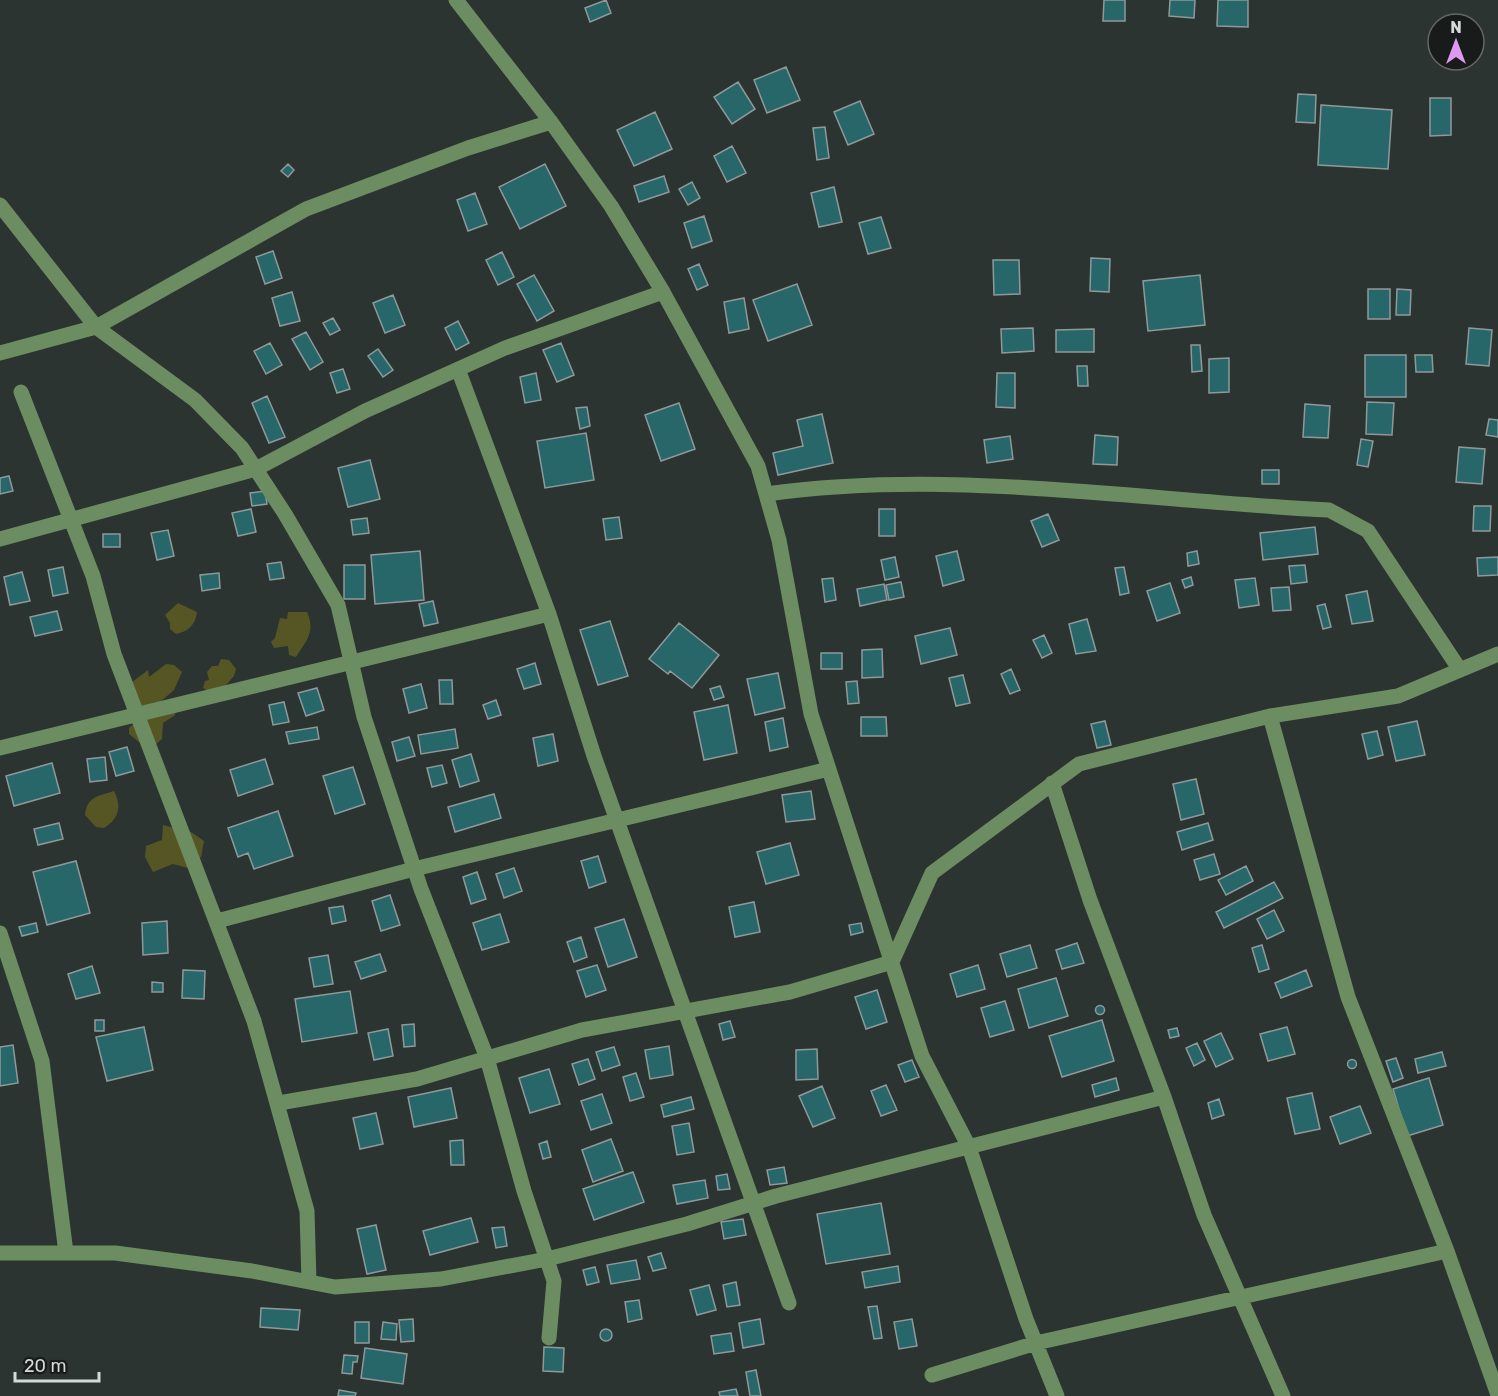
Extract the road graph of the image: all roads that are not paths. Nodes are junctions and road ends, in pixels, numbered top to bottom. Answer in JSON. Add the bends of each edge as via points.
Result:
{"nodes":[{"id":1,"x":456,"y":0,"type":"edge"},
{"id":2,"x":551,"y":122,"type":"junction"},
{"id":3,"x":0,"y":205,"type":"edge"},
{"id":4,"x":663,"y":292,"type":"junction"},
{"id":5,"x":96,"y":327,"type":"junction"},
{"id":6,"x":0,"y":353,"type":"edge"},
{"id":7,"x":458,"y":369,"type":"junction"},
{"id":8,"x":21,"y":392,"type":"dead end"},
{"id":9,"x":256,"y":469,"type":"junction"},
{"id":10,"x":766,"y":494,"type":"junction"},
{"id":11,"x":71,"y":521,"type":"junction"},
{"id":12,"x":0,"y":539,"type":"edge"},
{"id":13,"x":549,"y":614,"type":"junction"},
{"id":14,"x":1498,"y":654,"type":"edge"},
{"id":15,"x":351,"y":661,"type":"junction"},
{"id":16,"x":1460,"y":670,"type":"junction"},
{"id":17,"x":138,"y":715,"type":"junction"},
{"id":18,"x":1270,"y":716,"type":"junction"},
{"id":19,"x":0,"y":748,"type":"edge"},
{"id":20,"x":829,"y":769,"type":"junction"},
{"id":21,"x":1052,"y":783,"type":"junction"},
{"id":22,"x":618,"y":820,"type":"junction"},
{"id":23,"x":414,"y":869,"type":"junction"},
{"id":24,"x":217,"y":921,"type":"junction"},
{"id":25,"x":0,"y":933,"type":"edge"},
{"id":26,"x":892,"y":962,"type":"junction"},
{"id":27,"x":686,"y":1011,"type":"junction"},
{"id":28,"x":487,"y":1058,"type":"junction"},
{"id":29,"x":1164,"y":1096,"type":"junction"},
{"id":30,"x":279,"y":1103,"type":"junction"},
{"id":31,"x":969,"y":1147,"type":"junction"},
{"id":32,"x":754,"y":1203,"type":"junction"},
{"id":33,"x":1447,"y":1251,"type":"junction"},
{"id":34,"x":0,"y":1253,"type":"edge"},
{"id":35,"x":66,"y":1253,"type":"junction"},
{"id":36,"x":547,"y":1259,"type":"junction"},
{"id":37,"x":309,"y":1282,"type":"junction"},
{"id":38,"x":1240,"y":1296,"type":"junction"},
{"id":39,"x":789,"y":1303,"type":"dead end"},
{"id":40,"x":549,"y":1338,"type":"dead end"},
{"id":41,"x":1036,"y":1343,"type":"junction"},
{"id":42,"x":932,"y":1375,"type":"dead end"},
{"id":43,"x":1498,"y":1395,"type":"edge"},
{"id":44,"x":1057,"y":1396,"type":"edge"},
{"id":45,"x":1283,"y":1396,"type":"edge"}],
"edges":[{"from":1,"to":2,"type":"street"},
{"from":2,"to":4,"type":"street","via":[[611,206]]},
{"from":2,"to":5,"type":"street","via":[[468,148],[306,209]]},
{"from":3,"to":5,"type":"street"},
{"from":4,"to":7,"type":"street","via":[[505,348]]},
{"from":4,"to":10,"type":"street","via":[[758,466]]},
{"from":5,"to":6,"type":"street"},
{"from":5,"to":9,"type":"street","via":[[195,400],[242,448]]},
{"from":7,"to":9,"type":"street","via":[[365,411]]},
{"from":7,"to":13,"type":"street"},
{"from":8,"to":11,"type":"street"},
{"from":9,"to":11,"type":"street"},
{"from":9,"to":15,"type":"street","via":[[338,604]]},
{"from":10,"to":16,"type":"street","via":[[824,486],[919,483],[1329,510],[1368,531]]},
{"from":10,"to":20,"type":"street","via":[[779,540],[811,714]]},
{"from":11,"to":12,"type":"street"},
{"from":11,"to":17,"type":"street"},
{"from":13,"to":15,"type":"street"},
{"from":13,"to":22,"type":"street"},
{"from":14,"to":16,"type":"street"},
{"from":15,"to":17,"type":"street"},
{"from":15,"to":23,"type":"street","via":[[364,717]]},
{"from":16,"to":18,"type":"street","via":[[1398,696]]},
{"from":17,"to":19,"type":"street"},
{"from":17,"to":24,"type":"street"},
{"from":18,"to":21,"type":"street","via":[[1079,764]]},
{"from":18,"to":33,"type":"street","via":[[1348,997]]},
{"from":20,"to":22,"type":"street"},
{"from":20,"to":26,"type":"street"},
{"from":21,"to":26,"type":"street","via":[[932,873]]},
{"from":21,"to":29,"type":"street","via":[[1090,900]]},
{"from":22,"to":23,"type":"street"},
{"from":22,"to":27,"type":"street"},
{"from":23,"to":24,"type":"street"},
{"from":23,"to":28,"type":"street"},
{"from":24,"to":30,"type":"street"},
{"from":25,"to":35,"type":"street","via":[[42,1061]]},
{"from":26,"to":27,"type":"street","via":[[790,992]]},
{"from":26,"to":31,"type":"street","via":[[922,1056]]},
{"from":27,"to":28,"type":"street","via":[[582,1030]]},
{"from":27,"to":32,"type":"street"},
{"from":28,"to":30,"type":"street","via":[[417,1079]]},
{"from":28,"to":36,"type":"street"},
{"from":29,"to":31,"type":"street"},
{"from":29,"to":38,"type":"street","via":[[1204,1215]]},
{"from":30,"to":37,"type":"street","via":[[307,1211]]},
{"from":31,"to":32,"type":"street"},
{"from":31,"to":41,"type":"street"},
{"from":32,"to":36,"type":"street"},
{"from":32,"to":39,"type":"street"},
{"from":33,"to":38,"type":"street"},
{"from":33,"to":43,"type":"street"},
{"from":34,"to":35,"type":"street"},
{"from":35,"to":37,"type":"street","via":[[115,1253]]},
{"from":36,"to":37,"type":"street","via":[[441,1279],[335,1287]]},
{"from":36,"to":40,"type":"street","via":[[554,1281]]},
{"from":38,"to":41,"type":"street"},
{"from":38,"to":45,"type":"street"},
{"from":41,"to":42,"type":"street"},
{"from":41,"to":44,"type":"street"}]}
